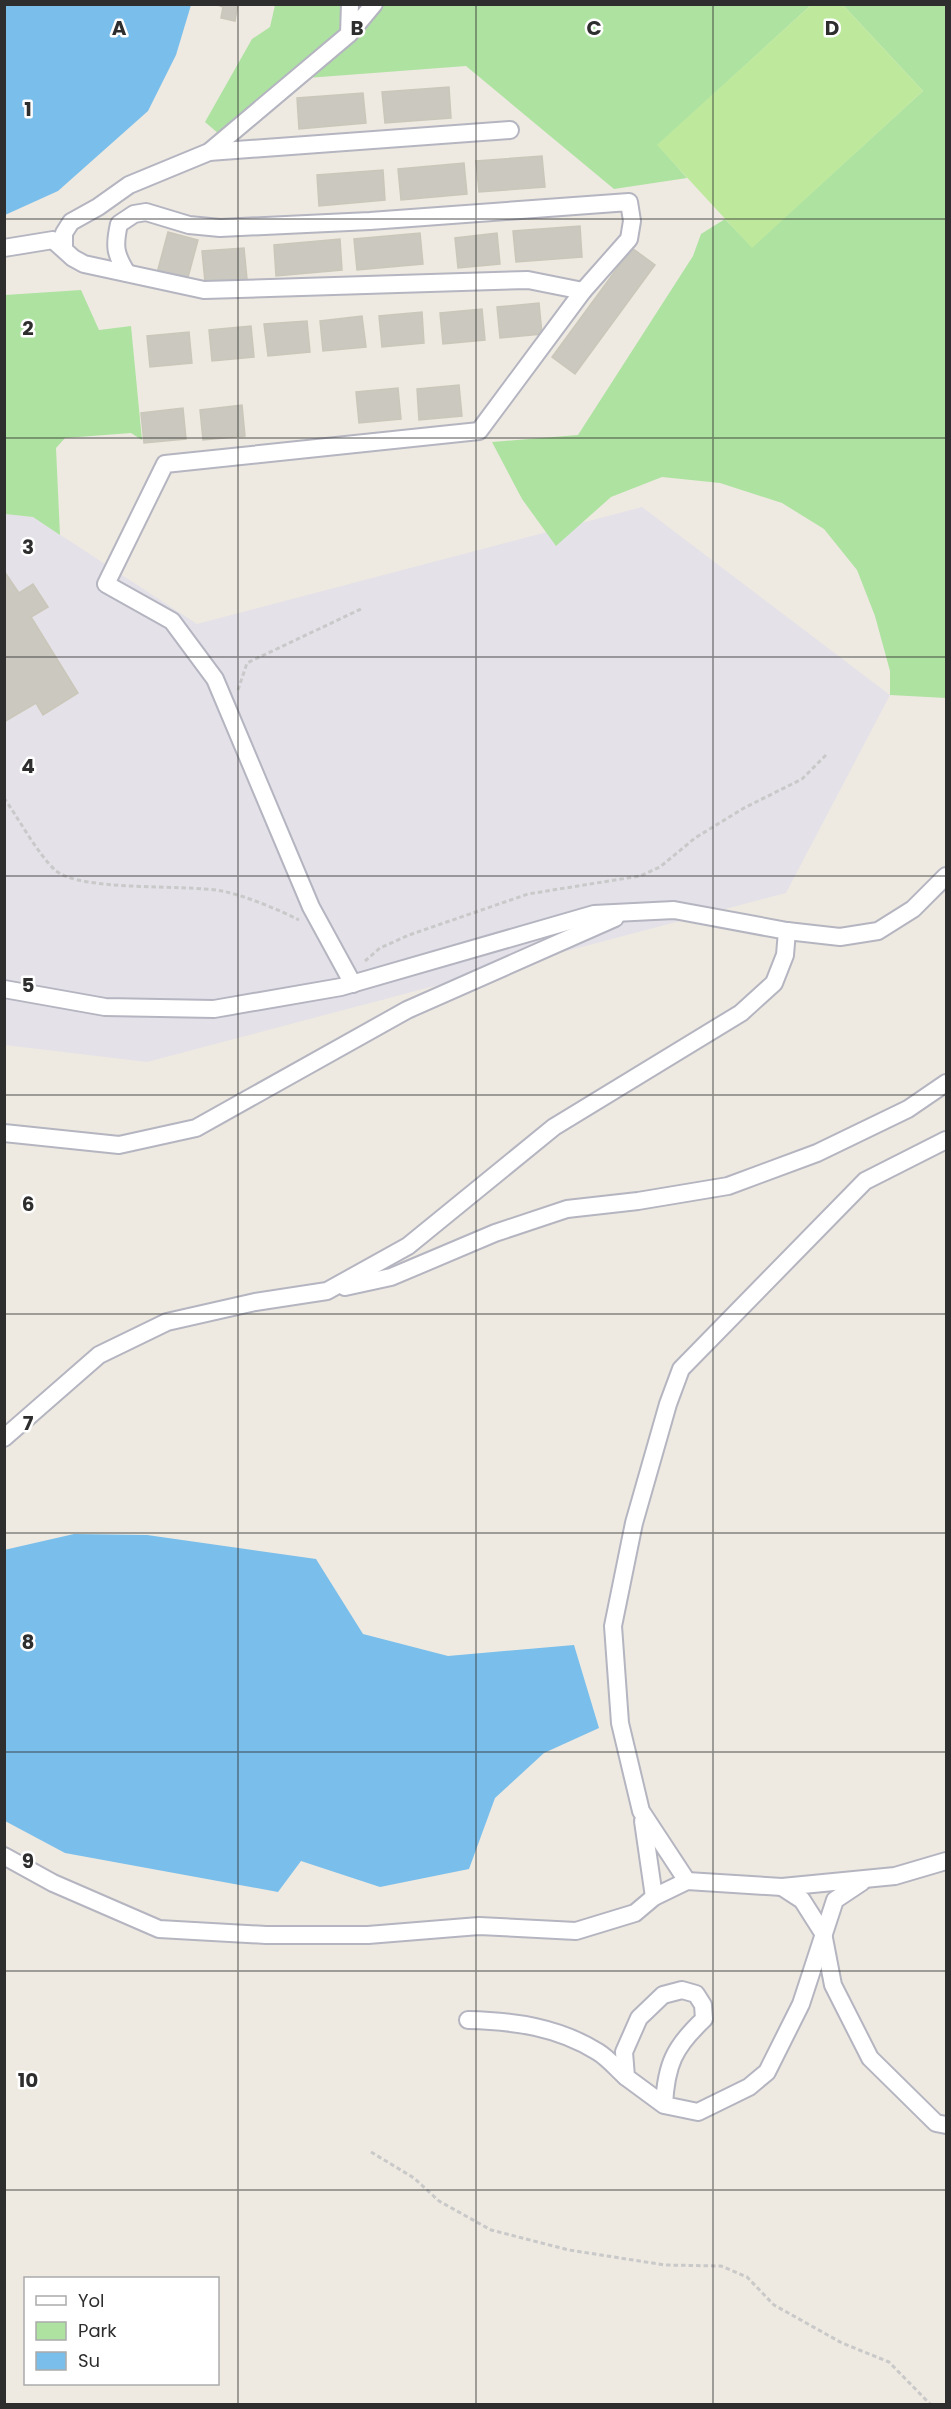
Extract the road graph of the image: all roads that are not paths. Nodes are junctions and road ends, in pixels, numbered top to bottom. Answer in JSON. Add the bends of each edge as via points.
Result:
{"nodes":[{"id":1,"x":350,"y":4,"type":"edge"},
{"id":2,"x":374,"y":4,"type":"edge"},
{"id":3,"x":349,"y":34,"type":"junction"},
{"id":4,"x":510,"y":130,"type":"dead end"},
{"id":5,"x":209,"y":152,"type":"junction"},
{"id":6,"x":60,"y":241,"type":"junction"},
{"id":7,"x":115,"y":243,"type":"junction"},
{"id":8,"x":4,"y":248,"type":"edge"},
{"id":9,"x":97,"y":266,"type":"junction"},
{"id":10,"x":127,"y":273,"type":"junction"},
{"id":11,"x":583,"y":291,"type":"junction"},
{"id":12,"x":946,"y":876,"type":"edge"},
{"id":13,"x":627,"y":912,"type":"junction"},
{"id":14,"x":788,"y":931,"type":"junction"},
{"id":15,"x":353,"y":984,"type":"junction"},
{"id":16,"x":4,"y":989,"type":"edge"},
{"id":17,"x":946,"y":1083,"type":"edge"},
{"id":18,"x":4,"y":1133,"type":"edge"},
{"id":19,"x":946,"y":1140,"type":"edge"},
{"id":20,"x":327,"y":1291,"type":"junction"},
{"id":21,"x":4,"y":1438,"type":"edge"},
{"id":22,"x":641,"y":1811,"type":"junction"},
{"id":23,"x":4,"y":1856,"type":"edge"},
{"id":24,"x":946,"y":1862,"type":"edge"},
{"id":25,"x":865,"y":1880,"type":"junction"},
{"id":26,"x":687,"y":1881,"type":"junction"},
{"id":27,"x":782,"y":1887,"type":"junction"},
{"id":28,"x":654,"y":1897,"type":"junction"},
{"id":29,"x":823,"y":1934,"type":"junction"},
{"id":30,"x":468,"y":2020,"type":"dead end"},
{"id":31,"x":626,"y":2077,"type":"junction"},
{"id":32,"x":664,"y":2105,"type":"junction"},
{"id":33,"x":946,"y":2125,"type":"edge"}],
"edges":[{"from":1,"to":3,"type":"lane"},
{"from":2,"to":3,"type":"lane"},
{"from":3,"to":5,"type":"lane"},
{"from":4,"to":5,"type":"lane"},
{"from":5,"to":6,"type":"lane","via":[[129,185],[71,222]]},
{"from":6,"to":8,"type":"lane"},
{"from":6,"to":9,"type":"lane","via":[[73,258]]},
{"from":7,"to":9,"type":"lane"},
{"from":7,"to":10,"type":"lane"},
{"from":7,"to":11,"type":"lane","via":[[119,224],[134,214],[146,212],[189,225],[220,228],[629,202],[633,221],[629,239]]},
{"from":9,"to":10,"type":"lane"},
{"from":10,"to":11,"type":"lane","via":[[204,290],[528,280]]},
{"from":11,"to":15,"type":"lane","via":[[478,431],[165,464],[106,584],[172,621],[215,679],[311,908]]},
{"from":12,"to":14,"type":"lane","via":[[913,909],[878,930],[840,937]]},
{"from":13,"to":14,"type":"lane","via":[[674,910]]},
{"from":13,"to":15,"type":"lane","via":[[594,914]]},
{"from":13,"to":18,"type":"lane","via":[[407,1010],[196,1128],[119,1145]]},
{"from":14,"to":20,"type":"lane","via":[[785,955],[774,983],[741,1013],[554,1127],[408,1246]]},
{"from":15,"to":16,"type":"lane","via":[[214,1009],[105,1007]]},
{"from":17,"to":20,"type":"lane","via":[[908,1109],[817,1153],[728,1186],[638,1202],[567,1209],[495,1233],[391,1277]]},
{"from":19,"to":22,"type":"lane","via":[[865,1182],[681,1370],[634,1523],[613,1626],[620,1723]]},
{"from":20,"to":21,"type":"lane","via":[[167,1322],[99,1355]]},
{"from":22,"to":26,"type":"lane"},
{"from":22,"to":28,"type":"lane"},
{"from":23,"to":28,"type":"lane","via":[[52,1883],[159,1929],[266,1935],[368,1935],[479,1926],[576,1931],[634,1913]]},
{"from":24,"to":25,"type":"lane"},
{"from":25,"to":27,"type":"lane"},
{"from":25,"to":29,"type":"lane","via":[[835,1900]]},
{"from":26,"to":27,"type":"lane"},
{"from":26,"to":28,"type":"lane"},
{"from":27,"to":29,"type":"lane","via":[[802,1900]]},
{"from":29,"to":32,"type":"lane","via":[[801,2004],[767,2072],[749,2087],[698,2112]]},
{"from":29,"to":33,"type":"lane","via":[[833,1985],[870,2058],[936,2123]]},
{"from":30,"to":31,"type":"lane","via":[[508,2021],[556,2031],[599,2052]]},
{"from":31,"to":32,"type":"lane"},
{"from":31,"to":32,"type":"lane","via":[[624,2052],[639,2018],[663,1995],[682,1990],[696,1994],[703,2005],[704,2019],[689,2033],[669,2065]]}]}
